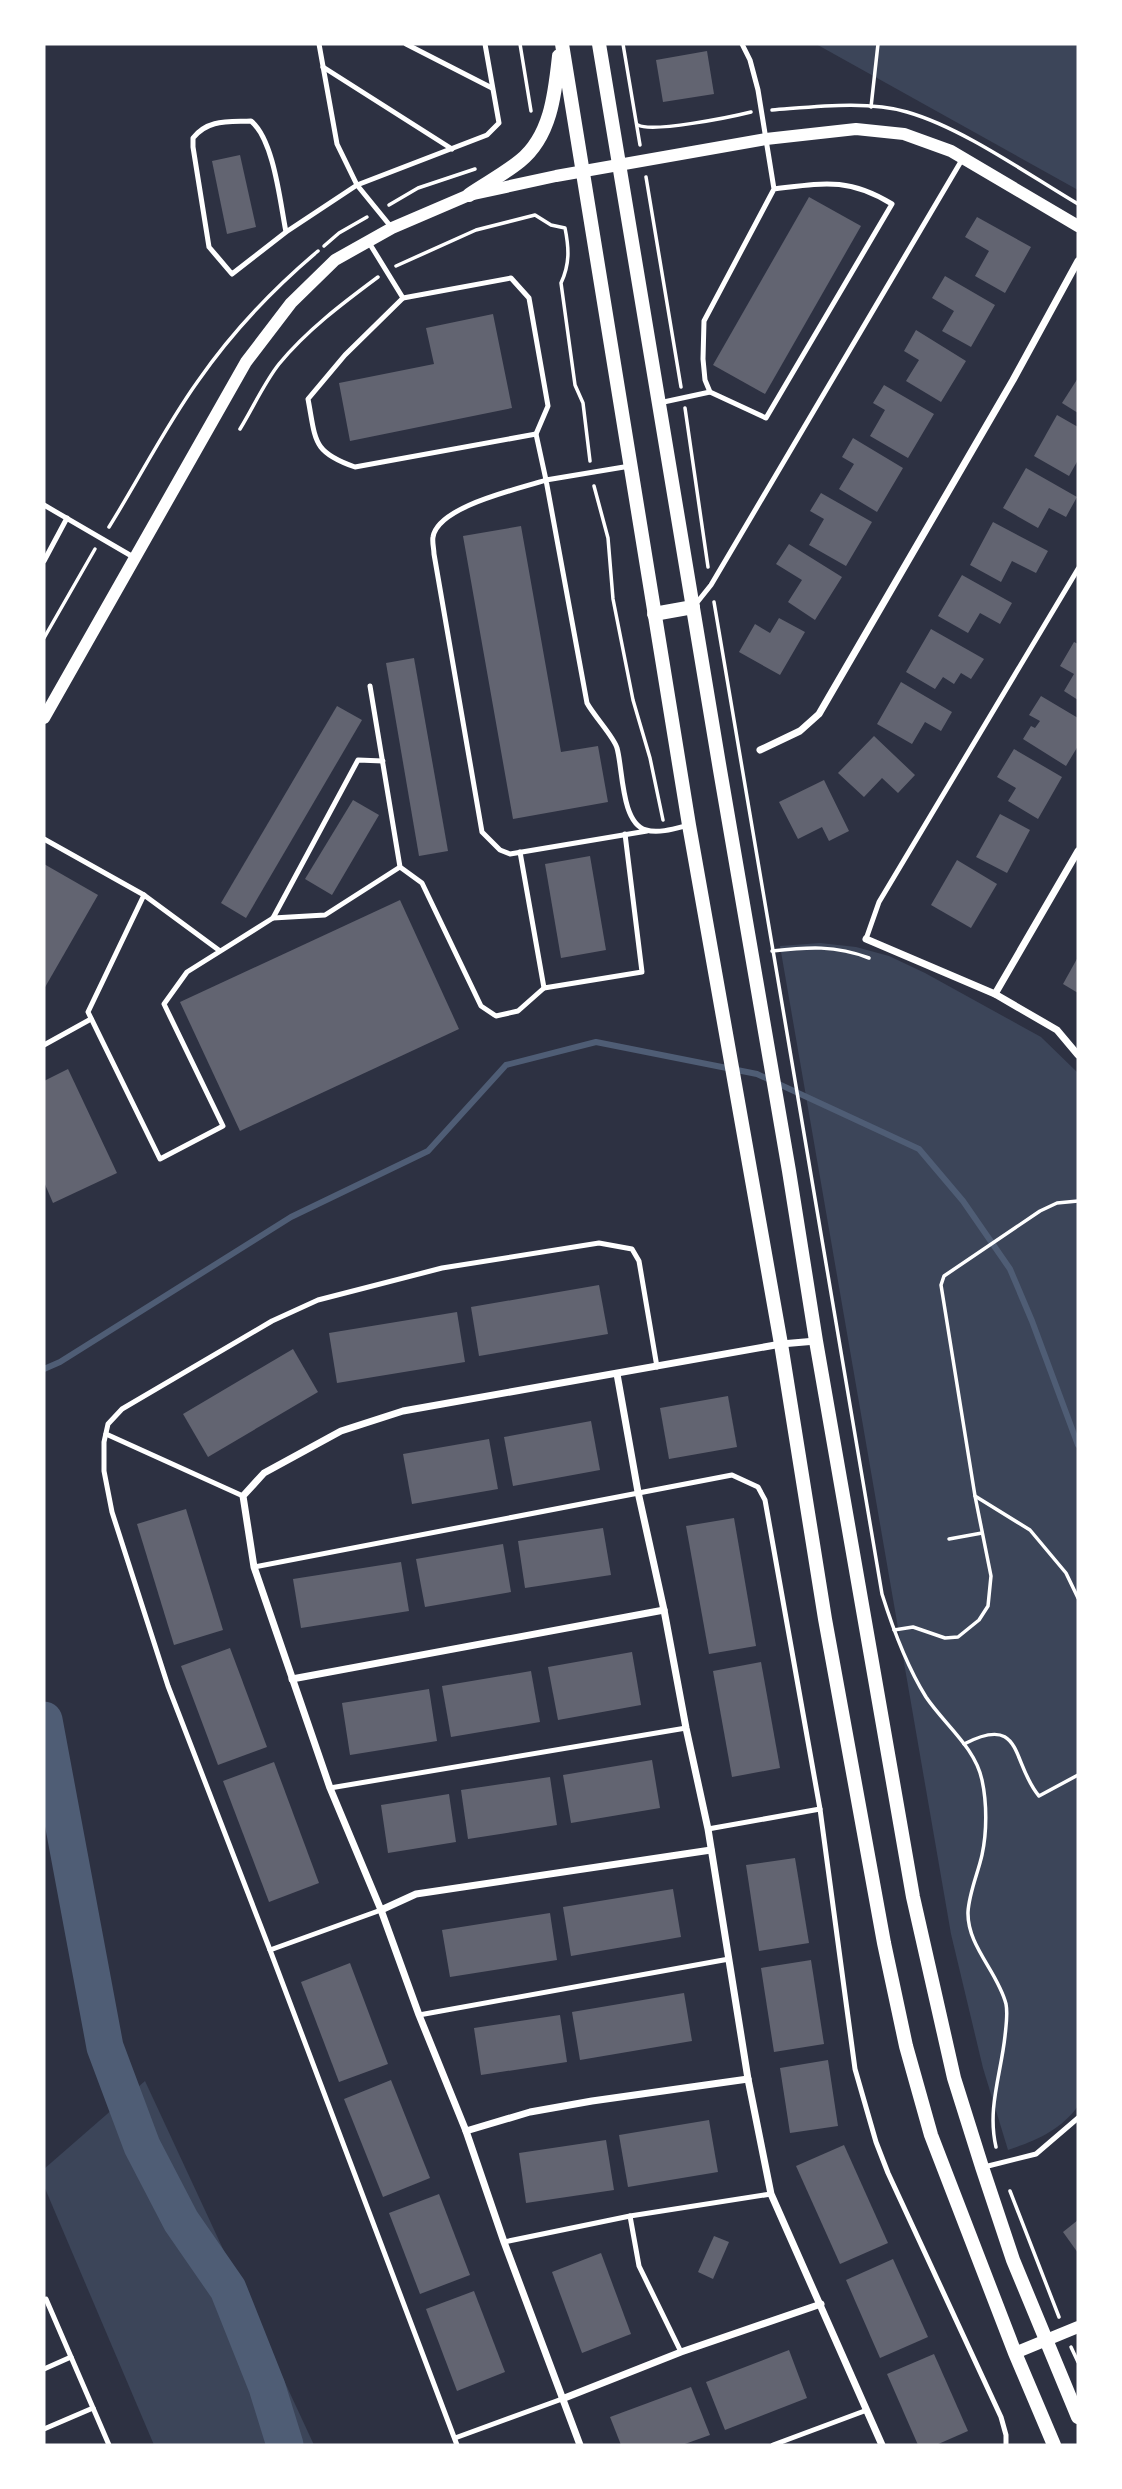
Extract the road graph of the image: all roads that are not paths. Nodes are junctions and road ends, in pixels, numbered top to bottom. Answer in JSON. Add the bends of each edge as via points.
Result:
{"nodes":[{"id":1,"x":319,"y":44,"type":"edge"},
{"id":2,"x":406,"y":44,"type":"edge"},
{"id":3,"x":485,"y":44,"type":"edge"},
{"id":4,"x":562,"y":44,"type":"edge"},
{"id":5,"x":599,"y":44,"type":"edge"},
{"id":6,"x":742,"y":44,"type":"edge"},
{"id":7,"x":323,"y":67,"type":"junction"},
{"id":8,"x":492,"y":88,"type":"junction"},
{"id":9,"x":766,"y":139,"type":"junction"},
{"id":10,"x":452,"y":149,"type":"junction"},
{"id":11,"x":963,"y":158,"type":"junction"},
{"id":12,"x":618,"y":165,"type":"junction"},
{"id":13,"x":582,"y":171,"type":"junction"},
{"id":14,"x":356,"y":185,"type":"junction"},
{"id":15,"x":774,"y":189,"type":"junction"},
{"id":16,"x":469,"y":195,"type":"junction"},
{"id":17,"x":1078,"y":226,"type":"edge"},
{"id":18,"x":392,"y":228,"type":"junction"},
{"id":19,"x":286,"y":232,"type":"junction"},
{"id":20,"x":368,"y":241,"type":"junction"},
{"id":21,"x":1078,"y":261,"type":"edge"},
{"id":22,"x":403,"y":298,"type":"junction"},
{"id":23,"x":710,"y":392,"type":"junction"},
{"id":24,"x":659,"y":403,"type":"junction"},
{"id":25,"x":537,"y":434,"type":"junction"},
{"id":26,"x":631,"y":465,"type":"junction"},
{"id":27,"x":546,"y":480,"type":"junction"},
{"id":28,"x":44,"y":505,"type":"edge"},
{"id":29,"x":67,"y":518,"type":"junction"},
{"id":30,"x":135,"y":558,"type":"junction"},
{"id":31,"x":44,"y":561,"type":"edge"},
{"id":32,"x":1078,"y":569,"type":"edge"},
{"id":33,"x":693,"y":607,"type":"junction"},
{"id":34,"x":654,"y":614,"type":"junction"},
{"id":35,"x":370,"y":686,"type":"dead end"},
{"id":36,"x":44,"y":718,"type":"edge"},
{"id":37,"x":760,"y":750,"type":"dead end"},
{"id":38,"x":383,"y":761,"type":"junction"},
{"id":39,"x":689,"y":825,"type":"junction"},
{"id":40,"x":647,"y":831,"type":"junction"},
{"id":41,"x":625,"y":834,"type":"junction"},
{"id":42,"x":44,"y":839,"type":"edge"},
{"id":43,"x":1078,"y":851,"type":"edge"},
{"id":44,"x":520,"y":852,"type":"junction"},
{"id":45,"x":400,"y":867,"type":"junction"},
{"id":46,"x":144,"y":895,"type":"junction"},
{"id":47,"x":273,"y":918,"type":"junction"},
{"id":48,"x":866,"y":939,"type":"joint"},
{"id":49,"x":220,"y":951,"type":"junction"},
{"id":50,"x":544,"y":988,"type":"junction"},
{"id":51,"x":995,"y":994,"type":"junction"},
{"id":52,"x":92,"y":1019,"type":"junction"},
{"id":53,"x":44,"y":1045,"type":"edge"},
{"id":54,"x":1078,"y":1055,"type":"edge"},
{"id":55,"x":816,"y":1341,"type":"junction"},
{"id":56,"x":781,"y":1344,"type":"junction"},
{"id":57,"x":657,"y":1367,"type":"junction"},
{"id":58,"x":617,"y":1374,"type":"junction"},
{"id":59,"x":106,"y":1434,"type":"junction"},
{"id":60,"x":638,"y":1492,"type":"junction"},
{"id":61,"x":243,"y":1496,"type":"junction"},
{"id":62,"x":254,"y":1567,"type":"junction"},
{"id":63,"x":664,"y":1610,"type":"junction"},
{"id":64,"x":292,"y":1679,"type":"junction"},
{"id":65,"x":686,"y":1728,"type":"junction"},
{"id":66,"x":330,"y":1788,"type":"junction"},
{"id":67,"x":820,"y":1809,"type":"junction"},
{"id":68,"x":708,"y":1829,"type":"junction"},
{"id":69,"x":711,"y":1850,"type":"junction"},
{"id":70,"x":381,"y":1910,"type":"junction"},
{"id":71,"x":270,"y":1950,"type":"junction"},
{"id":72,"x":729,"y":1959,"type":"junction"},
{"id":73,"x":419,"y":2015,"type":"junction"},
{"id":74,"x":748,"y":2079,"type":"junction"},
{"id":75,"x":1078,"y":2118,"type":"edge"},
{"id":76,"x":466,"y":2131,"type":"junction"},
{"id":77,"x":982,"y":2167,"type":"junction"},
{"id":78,"x":771,"y":2193,"type":"junction"},
{"id":79,"x":630,"y":2216,"type":"junction"},
{"id":80,"x":504,"y":2242,"type":"junction"},
{"id":81,"x":44,"y":2300,"type":"edge"},
{"id":82,"x":821,"y":2304,"type":"junction"},
{"id":83,"x":1078,"y":2327,"type":"edge"},
{"id":84,"x":1045,"y":2341,"type":"junction"},
{"id":85,"x":681,"y":2352,"type":"junction"},
{"id":86,"x":1015,"y":2353,"type":"junction"},
{"id":87,"x":71,"y":2357,"type":"junction"},
{"id":88,"x":44,"y":2370,"type":"edge"},
{"id":89,"x":562,"y":2399,"type":"junction"},
{"id":90,"x":93,"y":2408,"type":"junction"},
{"id":91,"x":867,"y":2410,"type":"junction"},
{"id":92,"x":1078,"y":2417,"type":"edge"},
{"id":93,"x":44,"y":2429,"type":"edge"},
{"id":94,"x":454,"y":2438,"type":"junction"},
{"id":95,"x":109,"y":2445,"type":"edge"},
{"id":96,"x":457,"y":2445,"type":"edge"},
{"id":97,"x":580,"y":2445,"type":"edge"},
{"id":98,"x":773,"y":2445,"type":"edge"},
{"id":99,"x":882,"y":2445,"type":"edge"},
{"id":100,"x":1006,"y":2445,"type":"edge"},
{"id":101,"x":1054,"y":2445,"type":"edge"}],
"edges":[{"from":1,"to":7,"type":"lane"},
{"from":2,"to":8,"type":"lane"},
{"from":3,"to":8,"type":"lane"},
{"from":4,"to":13,"type":"main road"},
{"from":4,"to":16,"type":"main road","via":[[554,104],[546,125],[521,160]]},
{"from":5,"to":12,"type":"main road"},
{"from":6,"to":9,"type":"lane","via":[[750,60]]},
{"from":7,"to":10,"type":"lane"},
{"from":7,"to":14,"type":"lane","via":[[337,144]]},
{"from":8,"to":10,"type":"lane","via":[[499,123],[487,135]]},
{"from":9,"to":11,"type":"street","via":[[856,129],[904,134]]},
{"from":9,"to":12,"type":"street"},
{"from":9,"to":15,"type":"lane"},
{"from":10,"to":14,"type":"lane"},
{"from":11,"to":17,"type":"street"},
{"from":11,"to":33,"type":"lane"},
{"from":12,"to":13,"type":"street"},
{"from":12,"to":24,"type":"main road"},
{"from":13,"to":16,"type":"street"},
{"from":13,"to":26,"type":"main road"},
{"from":14,"to":18,"type":"lane"},
{"from":14,"to":19,"type":"lane"},
{"from":15,"to":23,"type":"lane","via":[[704,321],[702,359]]},
{"from":15,"to":23,"type":"lane","via":[[828,182],[875,194],[892,204],[766,418]]},
{"from":16,"to":18,"type":"street"},
{"from":18,"to":20,"type":"street"},
{"from":19,"to":19,"type":"lane","via":[[232,274],[209,247],[193,147],[200,129],[213,122],[251,121],[260,128]]},
{"from":20,"to":22,"type":"lane"},
{"from":20,"to":30,"type":"street","via":[[335,260],[246,362]]},
{"from":21,"to":37,"type":"street","via":[[819,714],[800,731]]},
{"from":22,"to":25,"type":"lane","via":[[511,278],[529,298],[548,406]]},
{"from":22,"to":25,"type":"lane","via":[[308,399],[316,443],[331,458],[355,467]]},
{"from":23,"to":24,"type":"lane"},
{"from":24,"to":33,"type":"main road"},
{"from":25,"to":27,"type":"lane"},
{"from":26,"to":27,"type":"lane"},
{"from":26,"to":34,"type":"main road"},
{"from":27,"to":40,"type":"lane","via":[[587,703],[616,744],[629,814]]},
{"from":27,"to":44,"type":"lane","via":[[453,512],[433,536],[482,832],[505,853]]},
{"from":28,"to":29,"type":"lane"},
{"from":29,"to":30,"type":"lane"},
{"from":29,"to":31,"type":"lane"},
{"from":30,"to":36,"type":"street"},
{"from":32,"to":48,"type":"lane","via":[[879,902]]},
{"from":33,"to":34,"type":"main road"},
{"from":33,"to":55,"type":"main road"},
{"from":34,"to":39,"type":"main road"},
{"from":35,"to":38,"type":"lane"},
{"from":38,"to":45,"type":"lane"},
{"from":38,"to":47,"type":"lane","via":[[358,760]]},
{"from":39,"to":40,"type":"lane"},
{"from":39,"to":56,"type":"main road"},
{"from":40,"to":41,"type":"lane"},
{"from":41,"to":44,"type":"lane"},
{"from":41,"to":50,"type":"lane","via":[[642,972]]},
{"from":42,"to":46,"type":"lane"},
{"from":43,"to":51,"type":"street"},
{"from":44,"to":50,"type":"lane"},
{"from":45,"to":47,"type":"lane","via":[[325,915]]},
{"from":45,"to":50,"type":"lane","via":[[422,883],[481,1006],[496,1016],[518,1011]]},
{"from":46,"to":49,"type":"lane"},
{"from":46,"to":52,"type":"lane","via":[[88,1012]]},
{"from":47,"to":49,"type":"lane"},
{"from":48,"to":51,"type":"street"},
{"from":49,"to":52,"type":"lane","via":[[187,972],[164,1004],[223,1126],[213,1132],[160,1159]]},
{"from":51,"to":54,"type":"street","via":[[1057,1030]]},
{"from":52,"to":53,"type":"lane"},
{"from":55,"to":56,"type":"street"},
{"from":55,"to":77,"type":"main road","via":[[913,1898],[954,2078]]},
{"from":56,"to":57,"type":"street"},
{"from":56,"to":86,"type":"main road","via":[[857,1797],[905,2046],[932,2135]]},
{"from":57,"to":58,"type":"street"},
{"from":57,"to":59,"type":"lane","via":[[639,1261],[632,1249],[599,1243],[442,1268],[318,1300],[272,1321],[122,1409],[108,1424]]},
{"from":58,"to":60,"type":"street"},
{"from":58,"to":61,"type":"street","via":[[403,1411],[341,1431],[264,1473]]},
{"from":59,"to":61,"type":"lane"},
{"from":59,"to":71,"type":"lane","via":[[104,1471],[112,1512],[167,1686]]},
{"from":60,"to":62,"type":"lane"},
{"from":60,"to":63,"type":"street"},
{"from":60,"to":67,"type":"lane","via":[[732,1475],[758,1487],[765,1500]]},
{"from":61,"to":62,"type":"street"},
{"from":62,"to":64,"type":"street"},
{"from":63,"to":64,"type":"street"},
{"from":63,"to":65,"type":"street"},
{"from":64,"to":66,"type":"street"},
{"from":65,"to":66,"type":"lane"},
{"from":65,"to":68,"type":"street"},
{"from":66,"to":70,"type":"street"},
{"from":67,"to":68,"type":"lane"},
{"from":67,"to":100,"type":"lane","via":[[855,2069],[866,2108],[888,2173],[1001,2417]]},
{"from":68,"to":69,"type":"street"},
{"from":69,"to":70,"type":"street","via":[[416,1894]]},
{"from":69,"to":72,"type":"street"},
{"from":70,"to":71,"type":"lane"},
{"from":70,"to":73,"type":"street"},
{"from":71,"to":94,"type":"lane"},
{"from":72,"to":73,"type":"lane"},
{"from":72,"to":74,"type":"street"},
{"from":73,"to":76,"type":"street"},
{"from":74,"to":76,"type":"street","via":[[530,2112]]},
{"from":74,"to":78,"type":"street"},
{"from":75,"to":77,"type":"lane","via":[[1036,2154]]},
{"from":76,"to":80,"type":"street"},
{"from":77,"to":84,"type":"main road"},
{"from":78,"to":79,"type":"lane"},
{"from":78,"to":82,"type":"street"},
{"from":79,"to":80,"type":"lane"},
{"from":79,"to":85,"type":"lane","via":[[639,2266]]},
{"from":80,"to":89,"type":"street"},
{"from":81,"to":87,"type":"lane"},
{"from":82,"to":85,"type":"street"},
{"from":82,"to":91,"type":"street"},
{"from":83,"to":84,"type":"street"},
{"from":84,"to":86,"type":"street"},
{"from":84,"to":92,"type":"main road"},
{"from":85,"to":89,"type":"street"},
{"from":86,"to":101,"type":"main road"},
{"from":87,"to":88,"type":"lane"},
{"from":87,"to":90,"type":"lane"},
{"from":89,"to":94,"type":"lane"},
{"from":89,"to":97,"type":"street"},
{"from":90,"to":93,"type":"lane"},
{"from":90,"to":95,"type":"lane"},
{"from":91,"to":98,"type":"lane"},
{"from":91,"to":99,"type":"street"},
{"from":94,"to":96,"type":"lane"}]}
